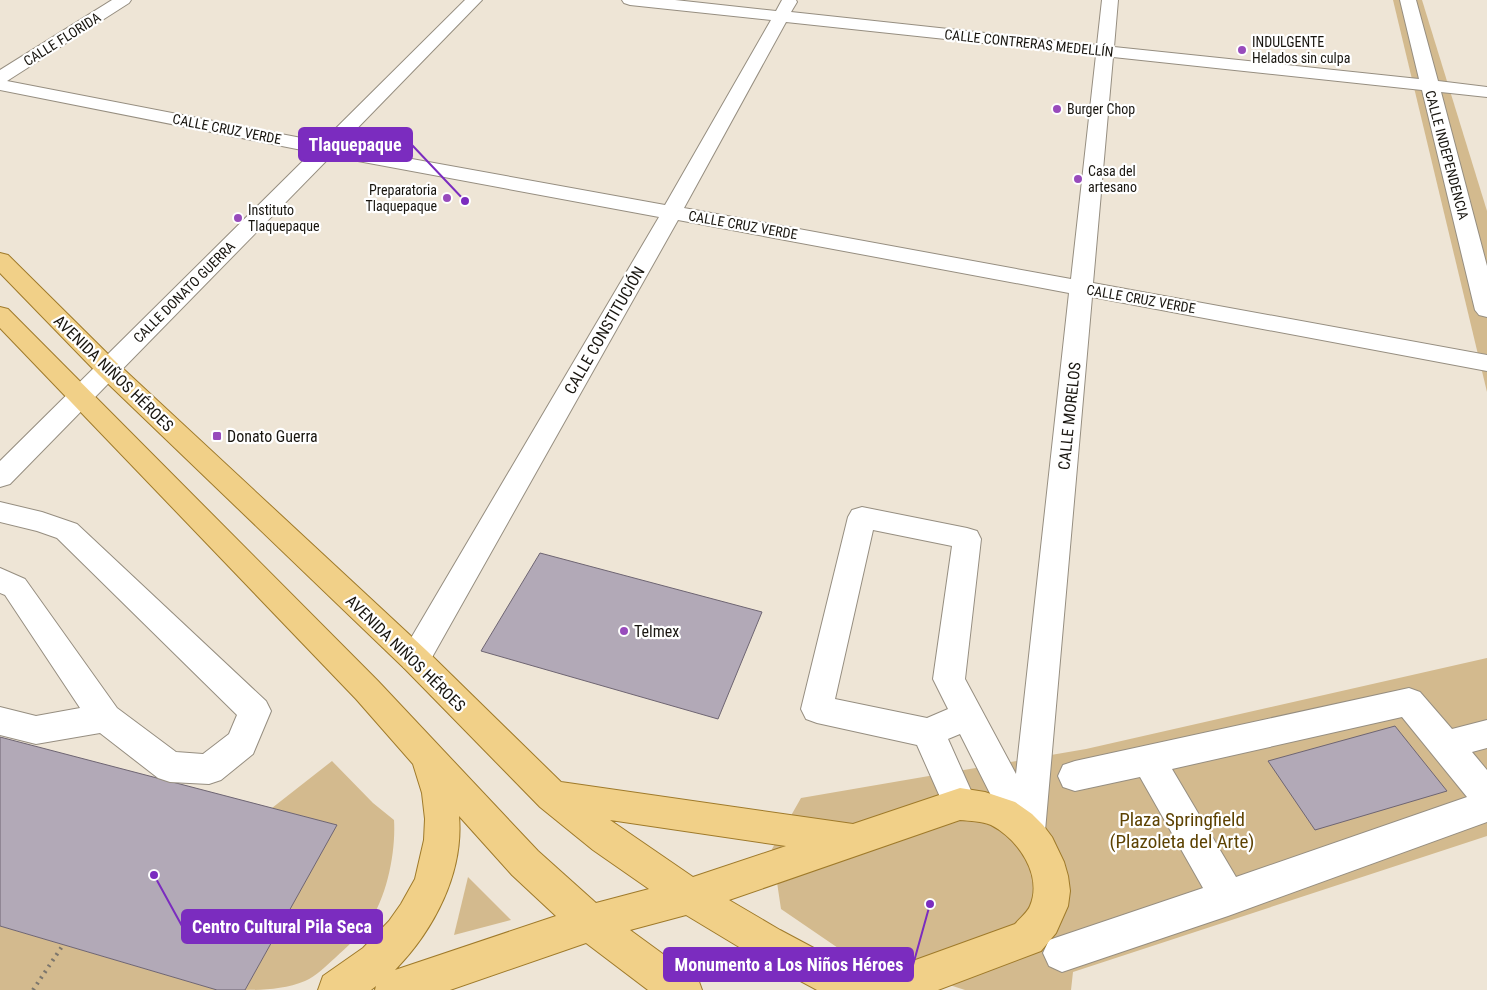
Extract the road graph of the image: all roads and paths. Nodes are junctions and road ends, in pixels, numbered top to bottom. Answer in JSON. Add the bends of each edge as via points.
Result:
{"nodes":[{"id":1,"x":123,"y":0,"type":"edge"},
{"id":2,"x":474,"y":0,"type":"edge"},
{"id":3,"x":630,"y":0,"type":"edge"},
{"id":4,"x":790,"y":0,"type":"edge"},
{"id":5,"x":1110,"y":0,"type":"edge"},
{"id":6,"x":1408,"y":0,"type":"edge"},
{"id":7,"x":781,"y":17,"type":"junction"},
{"id":8,"x":1105,"y":51,"type":"junction"},
{"id":9,"x":0,"y":78,"type":"edge"},
{"id":10,"x":0,"y":85,"type":"edge"},
{"id":11,"x":1429,"y":85,"type":"junction"},
{"id":12,"x":1487,"y":92,"type":"edge"},
{"id":13,"x":326,"y":149,"type":"junction"},
{"id":14,"x":672,"y":212,"type":"junction"},
{"id":15,"x":0,"y":260,"type":"edge"},
{"id":16,"x":1082,"y":288,"type":"junction"},
{"id":17,"x":1487,"y":310,"type":"edge"},
{"id":18,"x":0,"y":314,"type":"edge"},
{"id":19,"x":1487,"y":362,"type":"edge"},
{"id":20,"x":108,"y":369,"type":"junction"},
{"id":21,"x":80,"y":396,"type":"junction"},
{"id":22,"x":0,"y":477,"type":"edge"},
{"id":23,"x":0,"y":512,"type":"edge"},
{"id":24,"x":0,"y":580,"type":"edge"},
{"id":25,"x":415,"y":659,"type":"junction"},
{"id":26,"x":967,"y":715,"type":"junction"},
{"id":27,"x":105,"y":718,"type":"junction"},
{"id":28,"x":0,"y":721,"type":"edge"},
{"id":29,"x":929,"y":733,"type":"junction"},
{"id":30,"x":1487,"y":734,"type":"edge"},
{"id":31,"x":1445,"y":745,"type":"junction"},
{"id":32,"x":425,"y":754,"type":"junction"},
{"id":33,"x":1148,"y":760,"type":"junction"},
{"id":34,"x":1075,"y":776,"type":"dead end"},
{"id":35,"x":552,"y":796,"type":"junction"},
{"id":36,"x":1487,"y":796,"type":"edge"},
{"id":37,"x":960,"y":804,"type":"junction"},
{"id":38,"x":1487,"y":806,"type":"edge"},
{"id":39,"x":1027,"y":831,"type":"junction"},
{"id":40,"x":853,"y":839,"type":"junction"},
{"id":41,"x":689,"y":896,"type":"junction"},
{"id":42,"x":1228,"y":898,"type":"junction"},
{"id":43,"x":590,"y":923,"type":"junction"},
{"id":44,"x":63,"y":945,"type":"dead end"},
{"id":45,"x":1062,"y":953,"type":"dead end"},
{"id":46,"x":33,"y":990,"type":"edge"},
{"id":47,"x":337,"y":990,"type":"edge"},
{"id":48,"x":394,"y":990,"type":"edge"},
{"id":49,"x":683,"y":990,"type":"edge"},
{"id":50,"x":856,"y":990,"type":"edge"},
{"id":51,"x":885,"y":990,"type":"edge"}],
"edges":[{"from":1,"to":9,"type":"street","name":"CALLE FLORIDA"},
{"from":2,"to":13,"type":"street","name":"CALLE DONATO GUERRA"},
{"from":3,"to":7,"type":"street","name":"CALLE CONTRERAS MEDELLÍN"},
{"from":4,"to":7,"type":"street","name":"CALLE CONSTITUCIÓN"},
{"from":5,"to":8,"type":"street","name":"CALLE MORELOS"},
{"from":6,"to":11,"type":"street","name":"CALLE INDEPENDENCIA"},
{"from":7,"to":8,"type":"street","name":"CALLE CONTRERAS MEDELLÍN"},
{"from":7,"to":14,"type":"street","name":"CALLE CONSTITUCIÓN"},
{"from":8,"to":11,"type":"street","name":"CALLE CONTRERAS MEDELLÍN"},
{"from":8,"to":16,"type":"street","name":"CALLE MORELOS"},
{"from":10,"to":13,"type":"street","name":"CALLE CRUZ VERDE"},
{"from":11,"to":12,"type":"street","name":"CALLE CONTRERAS MEDELLÍN"},
{"from":11,"to":17,"type":"street","name":"CALLE INDEPENDENCIA"},
{"from":13,"to":14,"type":"street","name":"CALLE CRUZ VERDE"},
{"from":13,"to":20,"type":"street","name":"CALLE DONATO GUERRA"},
{"from":14,"to":16,"type":"street","name":"CALLE CRUZ VERDE"},
{"from":14,"to":25,"type":"street","name":"CALLE CONSTITUCIÓN"},
{"from":15,"to":20,"type":"main road","name":"AVENIDA NIÑOS HÉROES"},
{"from":16,"to":19,"type":"street","name":"CALLE CRUZ VERDE"},
{"from":16,"to":39,"type":"street","name":"CALLE MORELOS"},
{"from":18,"to":21,"type":"main road"},
{"from":20,"to":21,"type":"street","name":"CALLE DONATO GUERRA"},
{"from":20,"to":25,"type":"main road","name":"AVENIDA NIÑOS HÉROES"},
{"from":21,"to":22,"type":"street","name":"CALLE DONATO GUERRA"},
{"from":21,"to":32,"type":"main road","via":[[367,690]]},
{"from":23,"to":27,"type":"street","via":[[67,531],[255,711],[241,744],[209,769],[170,767]]},
{"from":24,"to":27,"type":"street","via":[[15,587]]},
{"from":25,"to":35,"type":"main road","name":"AVENIDA NIÑOS HÉROES"},
{"from":26,"to":29,"type":"street"},
{"from":26,"to":29,"type":"street","via":[[948,679],[967,539],[862,517],[817,709]]},
{"from":26,"to":39,"type":"street"},
{"from":27,"to":28,"type":"street","via":[[36,730]]},
{"from":29,"to":37,"type":"street"},
{"from":30,"to":31,"type":"street"},
{"from":31,"to":33,"type":"street","via":[[1409,702]]},
{"from":31,"to":36,"type":"street"},
{"from":32,"to":43,"type":"main road","via":[[524,863]]},
{"from":32,"to":47,"type":"main road","via":[[440,795],[443,826],[432,887],[411,923],[388,951]]},
{"from":33,"to":34,"type":"street"},
{"from":33,"to":42,"type":"street"},
{"from":35,"to":40,"type":"main road"},
{"from":35,"to":41,"type":"main road","name":"AVENIDA NIÑOS HÉROES"},
{"from":37,"to":39,"type":"main road","via":[[984,806],[1007,816]]},
{"from":37,"to":40,"type":"main road"},
{"from":38,"to":42,"type":"street"},
{"from":39,"to":51,"type":"main road","via":[[1042,851],[1050,874],[1051,898],[1043,920],[1028,938]]},
{"from":40,"to":41,"type":"main road"},
{"from":41,"to":43,"type":"main road"},
{"from":41,"to":50,"type":"main road","name":"AVENIDA NIÑOS HÉROES","via":[[767,943]]},
{"from":42,"to":45,"type":"street"},
{"from":43,"to":48,"type":"main road"},
{"from":43,"to":49,"type":"main road"},
{"from":44,"to":46,"type":"path"}]}
